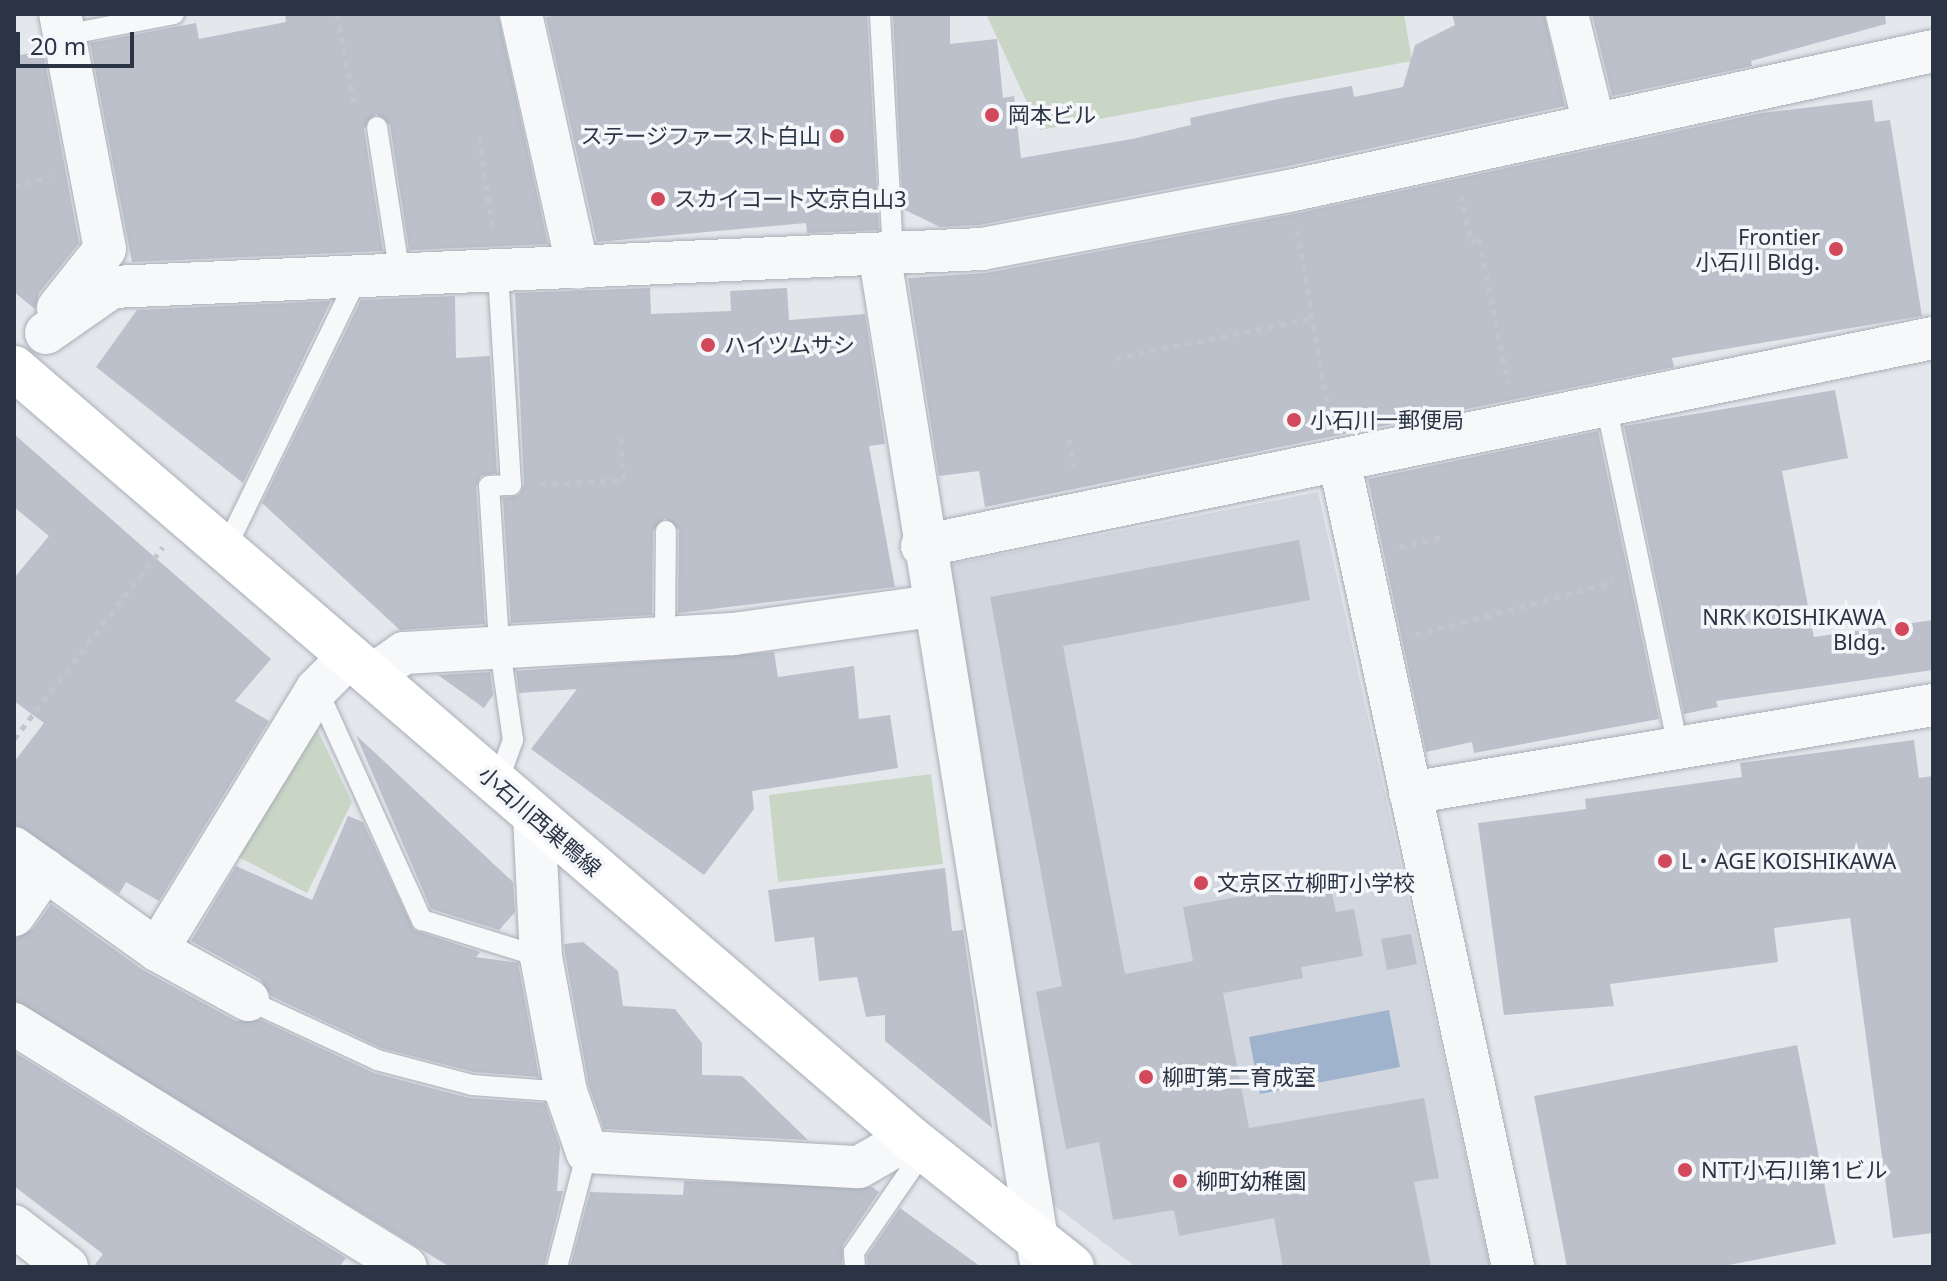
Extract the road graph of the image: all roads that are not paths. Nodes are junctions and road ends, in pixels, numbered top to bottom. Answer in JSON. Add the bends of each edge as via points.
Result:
{"nodes":[{"id":1,"x":174,"y":14,"type":"edge"},
{"id":2,"x":521,"y":14,"type":"edge"},
{"id":3,"x":880,"y":14,"type":"edge"},
{"id":4,"x":1567,"y":14,"type":"edge"},
{"id":5,"x":62,"y":25,"type":"edge"},
{"id":6,"x":1933,"y":51,"type":"edge"},
{"id":7,"x":1594,"y":124,"type":"junction"},
{"id":8,"x":377,"y":127,"type":"road end"},
{"id":9,"x":887,"y":257,"type":"junction"},
{"id":10,"x":578,"y":268,"type":"junction"},
{"id":11,"x":496,"y":273,"type":"junction"},
{"id":12,"x":400,"y":276,"type":"junction"},
{"id":13,"x":357,"y":278,"type":"junction"},
{"id":14,"x":46,"y":333,"type":"junction"},
{"id":15,"x":1933,"y":338,"type":"edge"},
{"id":16,"x":15,"y":371,"type":"edge"},
{"id":17,"x":1606,"y":405,"type":"junction"},
{"id":18,"x":1339,"y":460,"type":"junction"},
{"id":19,"x":666,"y":531,"type":"dead end"},
{"id":20,"x":922,"y":546,"type":"junction"},
{"id":21,"x":225,"y":550,"type":"junction"},
{"id":22,"x":931,"y":606,"type":"junction"},
{"id":23,"x":665,"y":636,"type":"junction"},
{"id":24,"x":499,"y":643,"type":"junction"},
{"id":25,"x":360,"y":666,"type":"junction"},
{"id":26,"x":317,"y":689,"type":"junction"},
{"id":27,"x":1933,"y":705,"type":"edge"},
{"id":28,"x":1678,"y":748,"type":"junction"},
{"id":29,"x":497,"y":784,"type":"junction"},
{"id":30,"x":1410,"y":793,"type":"junction"},
{"id":31,"x":534,"y":815,"type":"junction"},
{"id":32,"x":30,"y":859,"type":"edge"},
{"id":33,"x":14,"y":915,"type":"edge"},
{"id":34,"x":157,"y":950,"type":"junction"},
{"id":35,"x":541,"y":957,"type":"junction"},
{"id":36,"x":248,"y":1000,"type":"joint"},
{"id":37,"x":14,"y":1024,"type":"edge"},
{"id":38,"x":566,"y":1092,"type":"junction"},
{"id":39,"x":917,"y":1144,"type":"junction"},
{"id":40,"x":587,"y":1152,"type":"junction"},
{"id":41,"x":14,"y":1226,"type":"edge"},
{"id":42,"x":1038,"y":1253,"type":"edge"},
{"id":43,"x":67,"y":1267,"type":"edge"},
{"id":44,"x":406,"y":1267,"type":"edge"},
{"id":45,"x":557,"y":1267,"type":"edge"},
{"id":46,"x":855,"y":1267,"type":"edge"},
{"id":47,"x":1072,"y":1267,"type":"edge"},
{"id":48,"x":1513,"y":1267,"type":"edge"}],
"edges":[{"from":1,"to":5,"type":"lane"},
{"from":2,"to":10,"type":"street"},
{"from":3,"to":9,"type":"lane"},
{"from":4,"to":7,"type":"street"},
{"from":5,"to":14,"type":"street","via":[[105,249],[62,300]]},
{"from":6,"to":7,"type":"street"},
{"from":7,"to":9,"type":"street","via":[[1077,234]]},
{"from":8,"to":12,"type":"lane"},
{"from":9,"to":10,"type":"street"},
{"from":9,"to":20,"type":"street"},
{"from":10,"to":11,"type":"street"},
{"from":11,"to":12,"type":"street"},
{"from":11,"to":24,"type":"lane","via":[[511,485],[489,486]]},
{"from":12,"to":13,"type":"street"},
{"from":13,"to":14,"type":"street","via":[[112,287]]},
{"from":13,"to":21,"type":"lane"},
{"from":14,"to":16,"type":"street"},
{"from":15,"to":17,"type":"street"},
{"from":16,"to":21,"type":"main road","name":"小石川西巣鴨線"},
{"from":17,"to":18,"type":"street"},
{"from":17,"to":28,"type":"lane"},
{"from":18,"to":20,"type":"street"},
{"from":18,"to":30,"type":"street"},
{"from":19,"to":23,"type":"lane"},
{"from":20,"to":22,"type":"street"},
{"from":21,"to":25,"type":"main road","name":"小石川西巣鴨線"},
{"from":22,"to":23,"type":"street","via":[[733,634]]},
{"from":22,"to":42,"type":"street"},
{"from":23,"to":24,"type":"street"},
{"from":24,"to":25,"type":"street","via":[[404,653]]},
{"from":24,"to":29,"type":"lane","via":[[513,740]]},
{"from":25,"to":26,"type":"street"},
{"from":25,"to":29,"type":"main road","name":"小石川西巣鴨線"},
{"from":26,"to":34,"type":"street"},
{"from":26,"to":35,"type":"lane","via":[[422,920]]},
{"from":27,"to":28,"type":"street"},
{"from":28,"to":30,"type":"street"},
{"from":29,"to":31,"type":"main road","name":"小石川西巣鴨線"},
{"from":30,"to":48,"type":"street"},
{"from":31,"to":35,"type":"street"},
{"from":31,"to":39,"type":"main road","name":"小石川西巣鴨線"},
{"from":32,"to":33,"type":"street"},
{"from":32,"to":34,"type":"street"},
{"from":34,"to":36,"type":"street"},
{"from":35,"to":38,"type":"street"},
{"from":36,"to":38,"type":"lane","via":[[377,1060],[472,1085]]},
{"from":37,"to":44,"type":"street"},
{"from":38,"to":40,"type":"street"},
{"from":39,"to":40,"type":"street","via":[[859,1167]]},
{"from":39,"to":42,"type":"main road","name":"小石川西巣鴨線"},
{"from":39,"to":46,"type":"lane","via":[[854,1252]]},
{"from":40,"to":45,"type":"lane"},
{"from":41,"to":43,"type":"street"},
{"from":42,"to":47,"type":"main road","name":"小石川西巣鴨線"}]}
